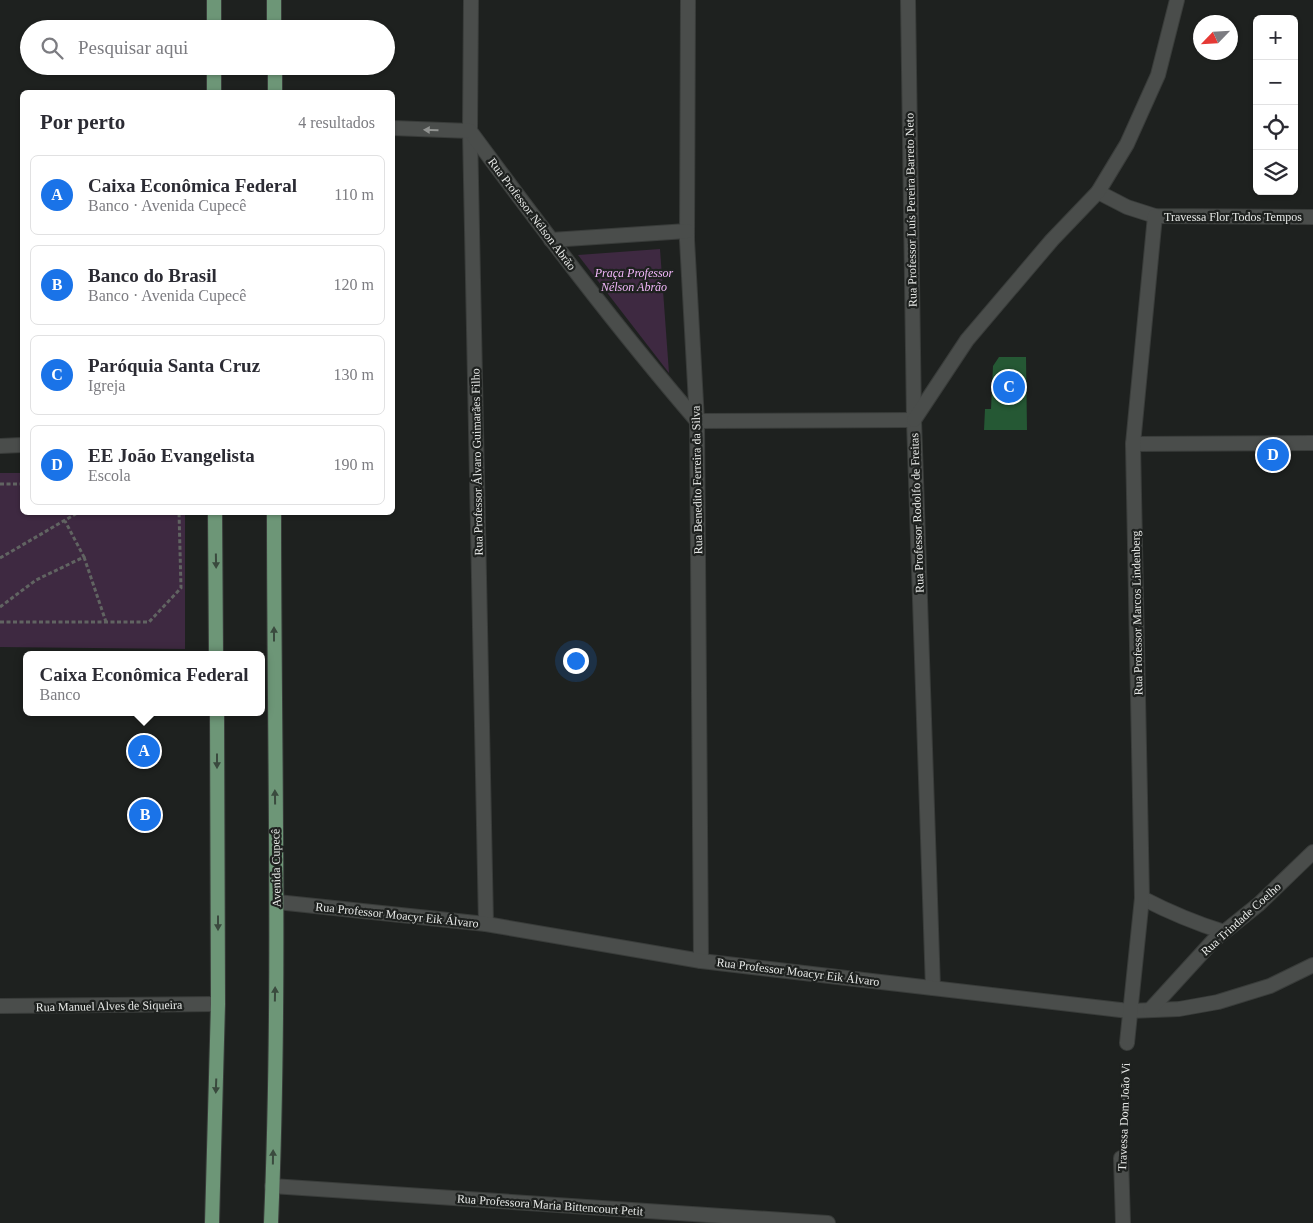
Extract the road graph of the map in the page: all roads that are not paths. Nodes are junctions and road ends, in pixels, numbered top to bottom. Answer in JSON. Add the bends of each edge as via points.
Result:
{"nodes":[{"id":1,"x":214,"y":0,"type":"edge"},
{"id":2,"x":274,"y":0,"type":"edge"},
{"id":3,"x":471,"y":0,"type":"edge"},
{"id":4,"x":688,"y":0,"type":"edge"},
{"id":5,"x":908,"y":0,"type":"edge"},
{"id":6,"x":1177,"y":0,"type":"edge"},
{"id":7,"x":214,"y":20,"type":"edge"},
{"id":8,"x":274,"y":20,"type":"edge"},
{"id":9,"x":214,"y":75,"type":"edge"},
{"id":10,"x":275,"y":75,"type":"edge"},
{"id":11,"x":214,"y":90,"type":"edge"},
{"id":12,"x":276,"y":90,"type":"edge"},
{"id":13,"x":395,"y":128,"type":"edge"},
{"id":14,"x":470,"y":131,"type":"junction"},
{"id":15,"x":1098,"y":192,"type":"junction"},
{"id":16,"x":1155,"y":216,"type":"junction"},
{"id":17,"x":1313,"y":217,"type":"edge"},
{"id":18,"x":687,"y":231,"type":"junction"},
{"id":19,"x":550,"y":240,"type":"junction"},
{"id":20,"x":914,"y":420,"type":"junction"},
{"id":21,"x":697,"y":421,"type":"junction"},
{"id":22,"x":1313,"y":443,"type":"edge"},
{"id":23,"x":1134,"y":444,"type":"junction"},
{"id":24,"x":0,"y":446,"type":"edge"},
{"id":25,"x":20,"y":446,"type":"edge"},
{"id":26,"x":215,"y":515,"type":"edge"},
{"id":27,"x":274,"y":515,"type":"edge"},
{"id":28,"x":216,"y":651,"type":"edge"},
{"id":29,"x":217,"y":716,"type":"edge"},
{"id":30,"x":1313,"y":852,"type":"edge"},
{"id":31,"x":1142,"y":898,"type":"junction"},
{"id":32,"x":277,"y":902,"type":"junction"},
{"id":33,"x":486,"y":924,"type":"junction"},
{"id":34,"x":1224,"y":932,"type":"junction"},
{"id":35,"x":701,"y":961,"type":"junction"},
{"id":36,"x":1313,"y":965,"type":"edge"},
{"id":37,"x":933,"y":988,"type":"junction"},
{"id":38,"x":218,"y":1004,"type":"junction"},
{"id":39,"x":0,"y":1006,"type":"edge"},
{"id":40,"x":1150,"y":1010,"type":"junction"},
{"id":41,"x":1129,"y":1011,"type":"junction"},
{"id":42,"x":1126,"y":1042,"type":"road end"},
{"id":43,"x":1121,"y":1158,"type":"road end"},
{"id":44,"x":272,"y":1186,"type":"junction"},
{"id":45,"x":212,"y":1223,"type":"edge"},
{"id":46,"x":270,"y":1223,"type":"edge"},
{"id":47,"x":828,"y":1223,"type":"edge"},
{"id":48,"x":1123,"y":1223,"type":"edge"}],
"edges":[{"from":1,"to":7,"type":"main road"},
{"from":2,"to":8,"type":"main road"},
{"from":3,"to":14,"type":"street","name":"Rua Professor Álvaro Guimarães Filho"},
{"from":4,"to":18,"type":"street","name":"Rua Benedito Ferreira da Silva"},
{"from":5,"to":20,"type":"street","name":"Rua Professor Luís Pereira Barreto Neto"},
{"from":6,"to":15,"type":"street","name":"Rua Professor Rodolfo de Freitas","via":[[1158,75],[1127,144]]},
{"from":9,"to":11,"type":"main road"},
{"from":10,"to":12,"type":"main road"},
{"from":14,"to":13,"type":"street","one_way":true},
{"from":14,"to":19,"type":"street","name":"Rua Professor Nélson Abrão"},
{"from":14,"to":33,"type":"street","name":"Rua Professor Álvaro Guimarães Filho"},
{"from":15,"to":16,"type":"street","name":"Travessa Flor Todos Tempos","via":[[1127,207]]},
{"from":15,"to":20,"type":"street","name":"Rua Professor Rodolfo de Freitas","via":[[1052,240],[967,340]]},
{"from":16,"to":17,"type":"street","name":"Travessa Flor Todos Tempos"},
{"from":16,"to":23,"type":"street","name":"Rua Professor Marcos Lindenberg"},
{"from":18,"to":19,"type":"street"},
{"from":18,"to":21,"type":"street","name":"Rua Benedito Ferreira da Silva"},
{"from":19,"to":21,"type":"street","name":"Rua Professor Nélson Abrão"},
{"from":20,"to":21,"type":"street"},
{"from":20,"to":37,"type":"street","name":"Rua Professor Rodolfo de Freitas"},
{"from":21,"to":35,"type":"street","name":"Rua Benedito Ferreira da Silva"},
{"from":22,"to":23,"type":"street"},
{"from":23,"to":31,"type":"street","name":"Rua Professor Marcos Lindenberg"},
{"from":24,"to":25,"type":"street"},
{"from":26,"to":28,"type":"main road","one_way":true},
{"from":32,"to":27,"type":"main road","name":"Avenida Cupecê","one_way":true},
{"from":29,"to":38,"type":"main road","one_way":true},
{"from":30,"to":34,"type":"street","name":"Rua Trindade Coelho"},
{"from":31,"to":34,"type":"street","via":[[1200,925]]},
{"from":31,"to":41,"type":"street","name":"Rua Professor Marcos Lindenberg"},
{"from":32,"to":33,"type":"street","name":"Rua Professor Moacyr Eik Álvaro"},
{"from":44,"to":32,"type":"main road","name":"Avenida Cupecê","one_way":true},
{"from":33,"to":35,"type":"street","name":"Rua Professor Moacyr Eik Álvaro"},
{"from":34,"to":40,"type":"street","name":"Rua Trindade Coelho"},
{"from":35,"to":37,"type":"street","name":"Rua Professor Moacyr Eik Álvaro"},
{"from":36,"to":40,"type":"street","name":"Rua Professor Moacyr Eik Álvaro","via":[[1270,986],[1218,1002],[1179,1010]]},
{"from":37,"to":41,"type":"street","name":"Rua Professor Moacyr Eik Álvaro"},
{"from":38,"to":39,"type":"street","name":"Rua Manuel Alves de Siqueira"},
{"from":38,"to":45,"type":"main road","one_way":true},
{"from":40,"to":41,"type":"street","name":"Rua Professor Moacyr Eik Álvaro"},
{"from":41,"to":42,"type":"street"},
{"from":43,"to":48,"type":"street","name":"Travessa Dom João Vi"},
{"from":44,"to":46,"type":"main road","name":"Avenida Cupecê"},
{"from":44,"to":47,"type":"street","name":"Rua Professora Maria Bittencourt Petit"}]}
